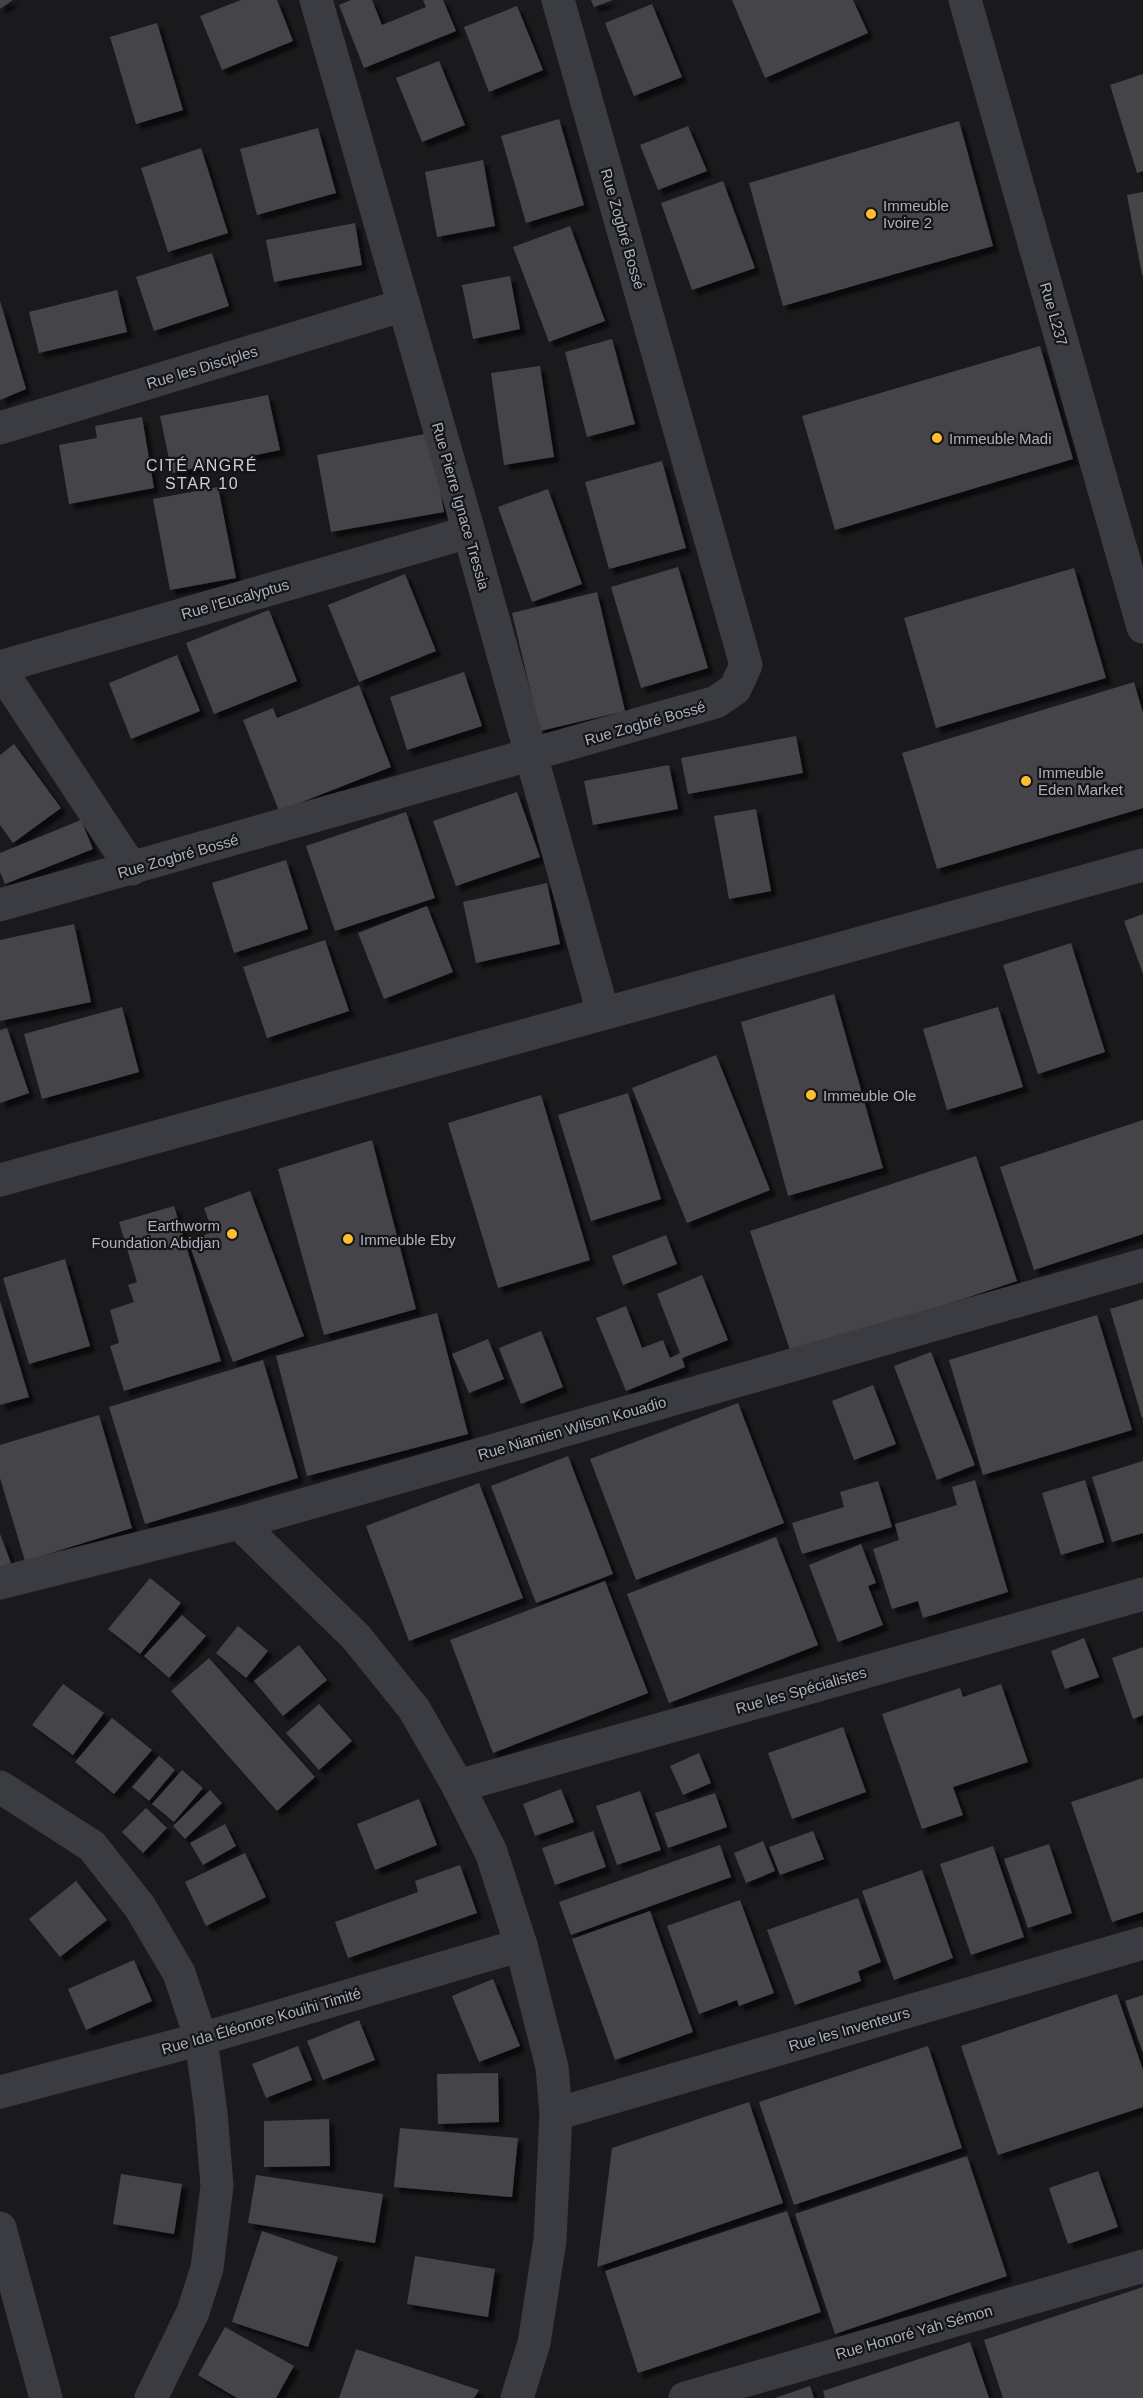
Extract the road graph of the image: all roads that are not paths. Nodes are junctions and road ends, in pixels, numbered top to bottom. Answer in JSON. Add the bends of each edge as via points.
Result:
{"nodes":[{"id":1,"x":316,"y":0,"type":"edge"},
{"id":2,"x":558,"y":0,"type":"edge"},
{"id":3,"x":965,"y":0,"type":"edge"},
{"id":4,"x":404,"y":305,"type":"junction"},
{"id":5,"x":0,"y":428,"type":"edge"},
{"id":6,"x":469,"y":532,"type":"junction"},
{"id":7,"x":1143,"y":627,"type":"edge"},
{"id":8,"x":0,"y":668,"type":"edge"},
{"id":9,"x":532,"y":756,"type":"junction"},
{"id":10,"x":1143,"y":865,"type":"edge"},
{"id":11,"x":132,"y":869,"type":"junction"},
{"id":12,"x":0,"y":905,"type":"edge"},
{"id":13,"x":603,"y":1013,"type":"junction"},
{"id":14,"x":0,"y":1180,"type":"edge"},
{"id":15,"x":1143,"y":1265,"type":"edge"},
{"id":16,"x":239,"y":1523,"type":"junction"},
{"id":17,"x":0,"y":1583,"type":"edge"},
{"id":18,"x":1143,"y":1594,"type":"edge"},
{"id":19,"x":458,"y":1786,"type":"junction"},
{"id":20,"x":0,"y":1787,"type":"edge"},
{"id":21,"x":1143,"y":1943,"type":"edge"},
{"id":22,"x":521,"y":1945,"type":"junction"},
{"id":23,"x":201,"y":2039,"type":"junction"},
{"id":24,"x":0,"y":2092,"type":"edge"},
{"id":25,"x":556,"y":2114,"type":"junction"},
{"id":26,"x":0,"y":2228,"type":"edge"},
{"id":27,"x":1143,"y":2266,"type":"edge"},
{"id":28,"x":46,"y":2398,"type":"edge"},
{"id":29,"x":151,"y":2398,"type":"edge"},
{"id":30,"x":517,"y":2398,"type":"edge"},
{"id":31,"x":685,"y":2398,"type":"edge"}],
"edges":[{"from":1,"to":4,"type":"street","name":"Rue Pierre Ignace Tressia"},
{"from":2,"to":9,"type":"street","name":"Rue Zogbré Bossé","via":[[746,665],[735,689],[717,702]]},
{"from":3,"to":7,"type":"street","name":"Rue L237"},
{"from":4,"to":5,"type":"street","name":"Rue les Disciples"},
{"from":4,"to":6,"type":"street","name":"Rue Pierre Ignace Tressia"},
{"from":6,"to":8,"type":"street","name":"Rue l'Eucalyptus"},
{"from":6,"to":9,"type":"street","name":"Rue Pierre Ignace Tressia"},
{"from":8,"to":11,"type":"street"},
{"from":9,"to":11,"type":"street","name":"Rue Zogbré Bossé"},
{"from":9,"to":13,"type":"street","name":"Rue Pierre Ignace Tressia"},
{"from":10,"to":13,"type":"street"},
{"from":11,"to":12,"type":"street","name":"Rue Zogbré Bossé"},
{"from":13,"to":14,"type":"street"},
{"from":15,"to":16,"type":"street","name":"Rue Niamien Wilson Kouadio"},
{"from":16,"to":17,"type":"street","name":"Rue Niamien Wilson Kouadio"},
{"from":16,"to":19,"type":"street","via":[[356,1637],[414,1709]]},
{"from":18,"to":19,"type":"street","name":"Rue les Spécialistes"},
{"from":19,"to":22,"type":"street","via":[[491,1852]]},
{"from":20,"to":23,"type":"street","via":[[92,1846],[140,1907],[179,1973]]},
{"from":21,"to":25,"type":"street","name":"Rue les Inventeurs"},
{"from":22,"to":23,"type":"street","name":"Rue Ida Éléonore Kouihi Timité"},
{"from":22,"to":25,"type":"street","via":[[552,2067]]},
{"from":23,"to":24,"type":"street","name":"Rue Ida Éléonore Kouihi Timité"},
{"from":23,"to":29,"type":"street","via":[[217,2186],[207,2268],[193,2312]]},
{"from":25,"to":30,"type":"street","via":[[550,2240],[534,2343]]},
{"from":26,"to":28,"type":"street"},
{"from":27,"to":31,"type":"street","name":"Rue Honoré Yah Sémon"}]}
